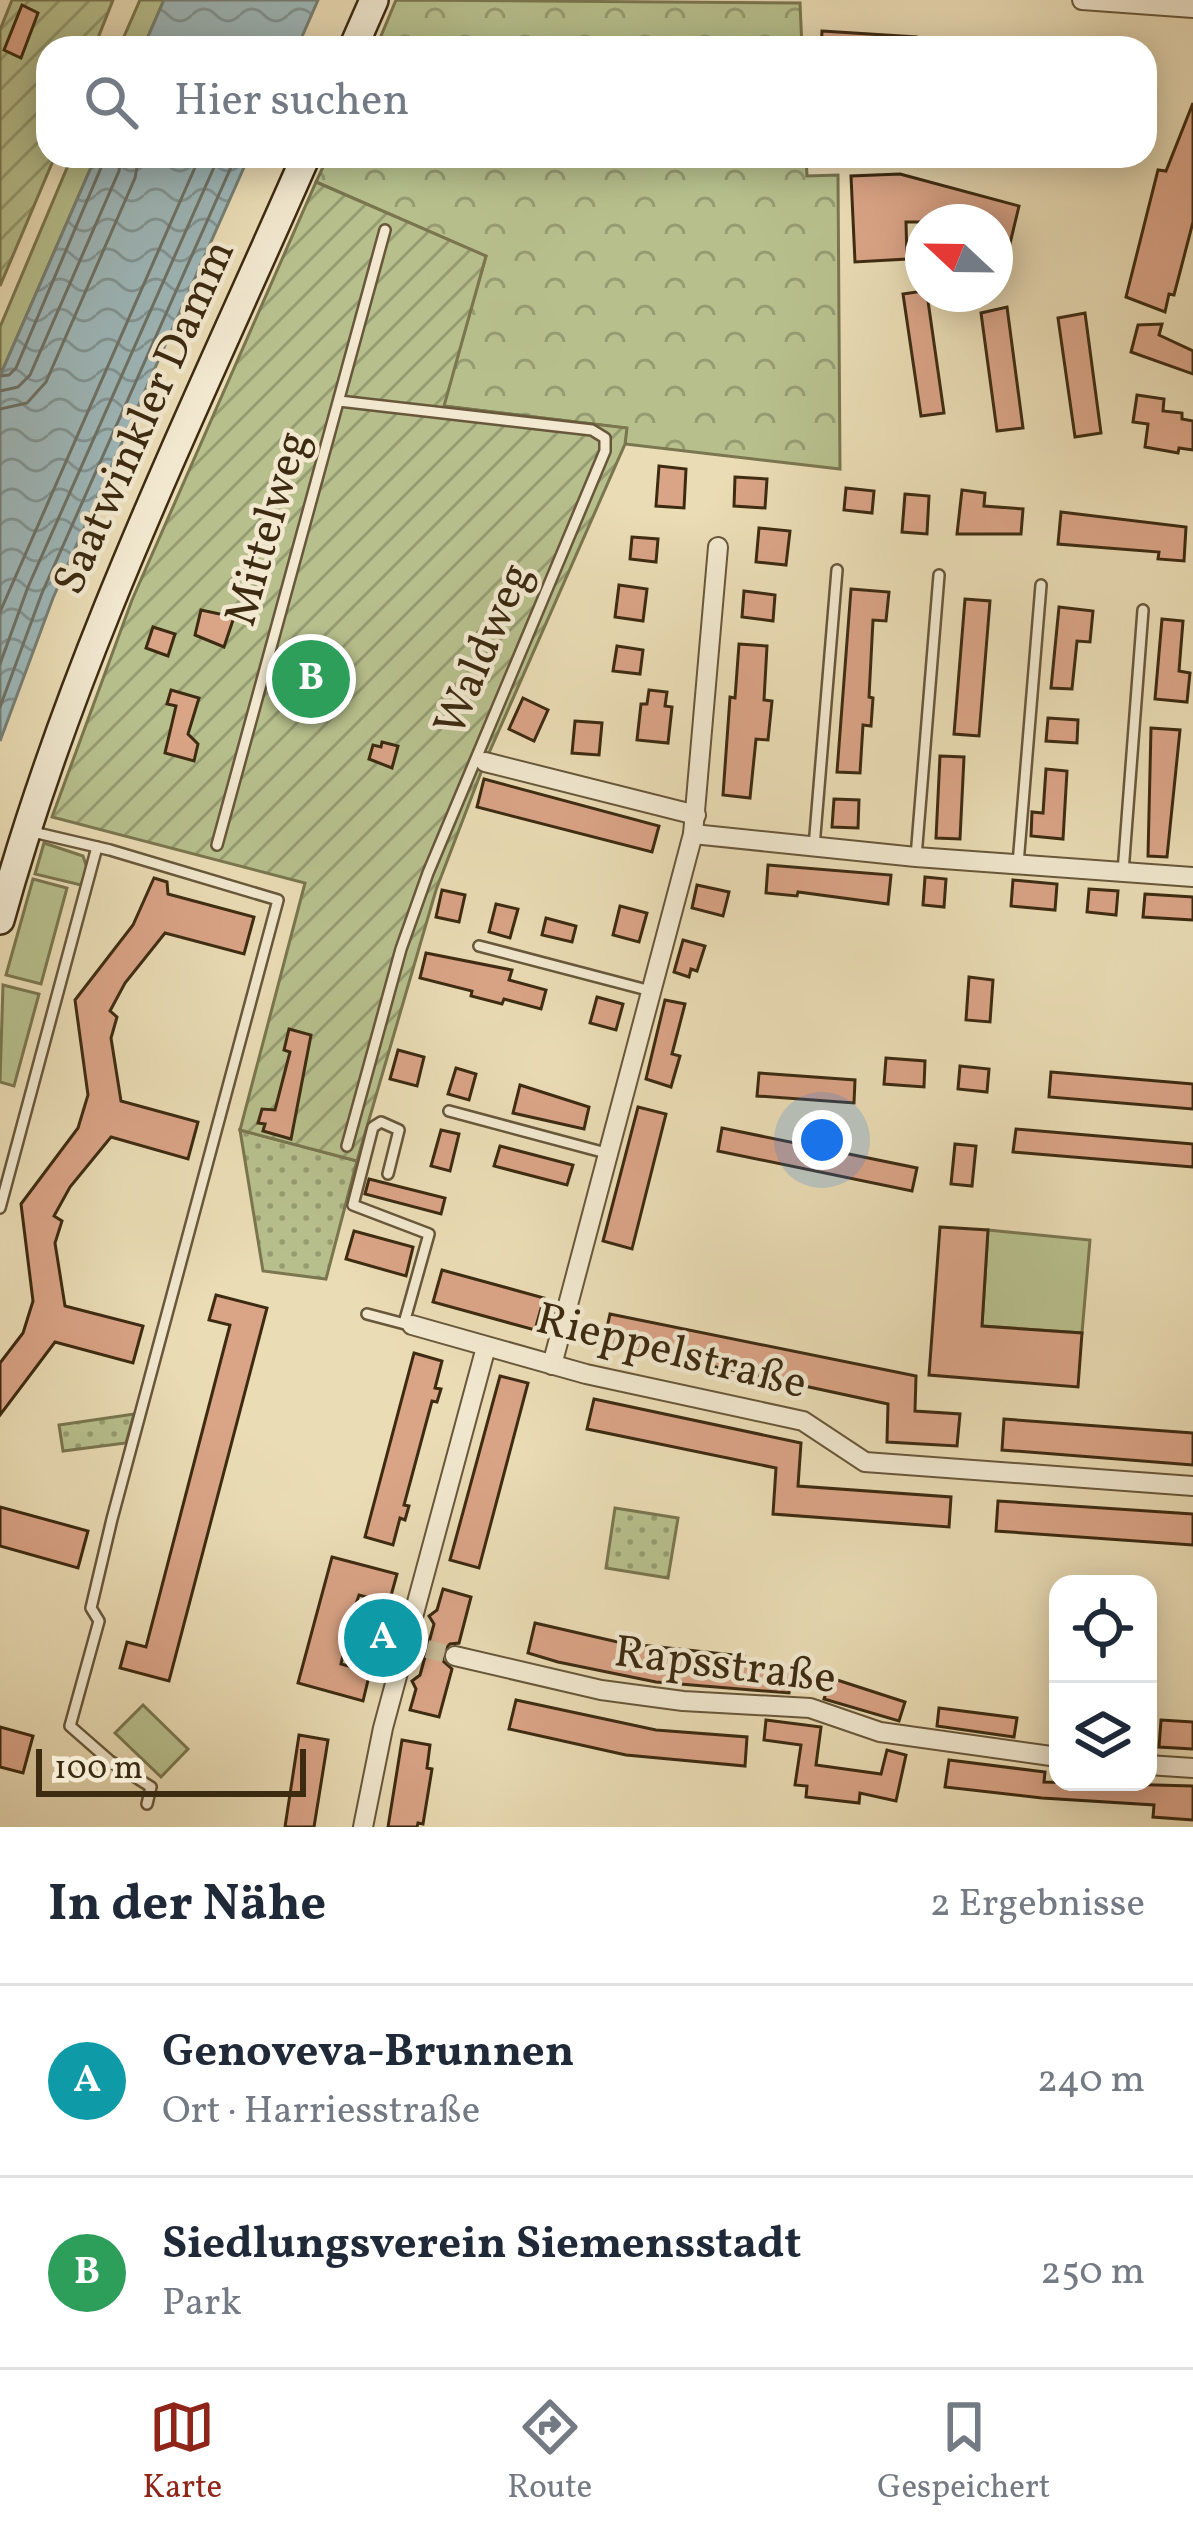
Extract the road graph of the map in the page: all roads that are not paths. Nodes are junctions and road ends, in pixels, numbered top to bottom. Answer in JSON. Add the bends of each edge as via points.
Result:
{"nodes":[{"id":1,"x":374,"y":0,"type":"edge"},
{"id":2,"x":1082,"y":0,"type":"edge"},
{"id":3,"x":1193,"y":8,"type":"edge"},
{"id":4,"x":358,"y":36,"type":"edge"},
{"id":5,"x":301,"y":168,"type":"edge"},
{"id":6,"x":385,"y":230,"type":"dead end"},
{"id":7,"x":339,"y":401,"type":"junction"},
{"id":8,"x":718,"y":547,"type":"dead end"},
{"id":9,"x":837,"y":570,"type":"dead end"},
{"id":10,"x":939,"y":575,"type":"dead end"},
{"id":11,"x":1041,"y":586,"type":"dead end"},
{"id":12,"x":1143,"y":610,"type":"dead end"},
{"id":13,"x":480,"y":760,"type":"junction"},
{"id":14,"x":694,"y":825,"type":"junction"},
{"id":15,"x":26,"y":831,"type":"junction"},
{"id":16,"x":217,"y":845,"type":"dead end"},
{"id":17,"x":97,"y":847,"type":"junction"},
{"id":18,"x":814,"y":848,"type":"junction"},
{"id":19,"x":916,"y":857,"type":"junction"},
{"id":20,"x":1018,"y":864,"type":"junction"},
{"id":21,"x":1123,"y":872,"type":"junction"},
{"id":22,"x":1193,"y":877,"type":"edge"},
{"id":23,"x":0,"y":920,"type":"edge"},
{"id":24,"x":479,"y":946,"type":"dead end"},
{"id":25,"x":651,"y":991,"type":"junction"},
{"id":26,"x":449,"y":1111,"type":"dead end"},
{"id":27,"x":347,"y":1146,"type":"dead end"},
{"id":28,"x":608,"y":1153,"type":"junction"},
{"id":29,"x":388,"y":1174,"type":"dead end"},
{"id":30,"x":0,"y":1208,"type":"edge"},
{"id":31,"x":367,"y":1314,"type":"dead end"},
{"id":32,"x":407,"y":1324,"type":"junction"},
{"id":33,"x":486,"y":1346,"type":"junction"},
{"id":34,"x":552,"y":1365,"type":"junction"},
{"id":35,"x":1193,"y":1486,"type":"edge"},
{"id":36,"x":406,"y":1643,"type":"junction"},
{"id":37,"x":427,"y":1648,"type":"tunnel mouth"},
{"id":38,"x":455,"y":1656,"type":"tunnel mouth"},
{"id":39,"x":1049,"y":1756,"type":"edge"},
{"id":40,"x":1157,"y":1766,"type":"edge"},
{"id":41,"x":1193,"y":1768,"type":"edge"},
{"id":42,"x":147,"y":1804,"type":"dead end"},
{"id":43,"x":363,"y":1827,"type":"edge"}],
"edges":[{"from":1,"to":4,"type":"main road"},
{"from":2,"to":3,"type":"street"},
{"from":5,"to":15,"type":"main road","name":"Saatwinkler Damm","via":[[103,617]]},
{"from":6,"to":7,"type":"lane","name":"Mittelweg"},
{"from":7,"to":13,"type":"lane","name":"Waldweg","via":[[592,430],[604,438]]},
{"from":7,"to":16,"type":"lane","name":"Mittelweg"},
{"from":8,"to":14,"type":"street"},
{"from":9,"to":18,"type":"lane"},
{"from":10,"to":19,"type":"lane"},
{"from":11,"to":20,"type":"lane"},
{"from":12,"to":21,"type":"lane"},
{"from":13,"to":14,"type":"street"},
{"from":13,"to":27,"type":"lane","name":"Waldweg","via":[[401,950]]},
{"from":14,"to":18,"type":"street"},
{"from":14,"to":25,"type":"street"},
{"from":15,"to":17,"type":"lane"},
{"from":15,"to":23,"type":"main road","name":"Saatwinkler Damm"},
{"from":17,"to":30,"type":"lane"},
{"from":17,"to":42,"type":"lane","via":[[278,900],[112,1519],[91,1608],[99,1621],[70,1726],[151,1787]]},
{"from":18,"to":19,"type":"street"},
{"from":19,"to":20,"type":"street"},
{"from":20,"to":21,"type":"street"},
{"from":21,"to":22,"type":"street"},
{"from":24,"to":25,"type":"lane"},
{"from":25,"to":28,"type":"street"},
{"from":26,"to":28,"type":"lane"},
{"from":28,"to":34,"type":"street"},
{"from":29,"to":32,"type":"lane","via":[[399,1130],[381,1122],[353,1205],[429,1234]]},
{"from":31,"to":32,"type":"lane"},
{"from":32,"to":33,"type":"street","name":"Rieppelstraße"},
{"from":33,"to":34,"type":"street","name":"Rieppelstraße"},
{"from":33,"to":36,"type":"street"},
{"from":34,"to":35,"type":"street","name":"Rieppelstraße","via":[[803,1421],[865,1462]]},
{"from":36,"to":37,"type":"street"},
{"from":36,"to":43,"type":"street"},
{"from":38,"to":39,"type":"street","name":"Rapsstraße","via":[[601,1690],[810,1708],[880,1732]]},
{"from":40,"to":41,"type":"street"}]}
